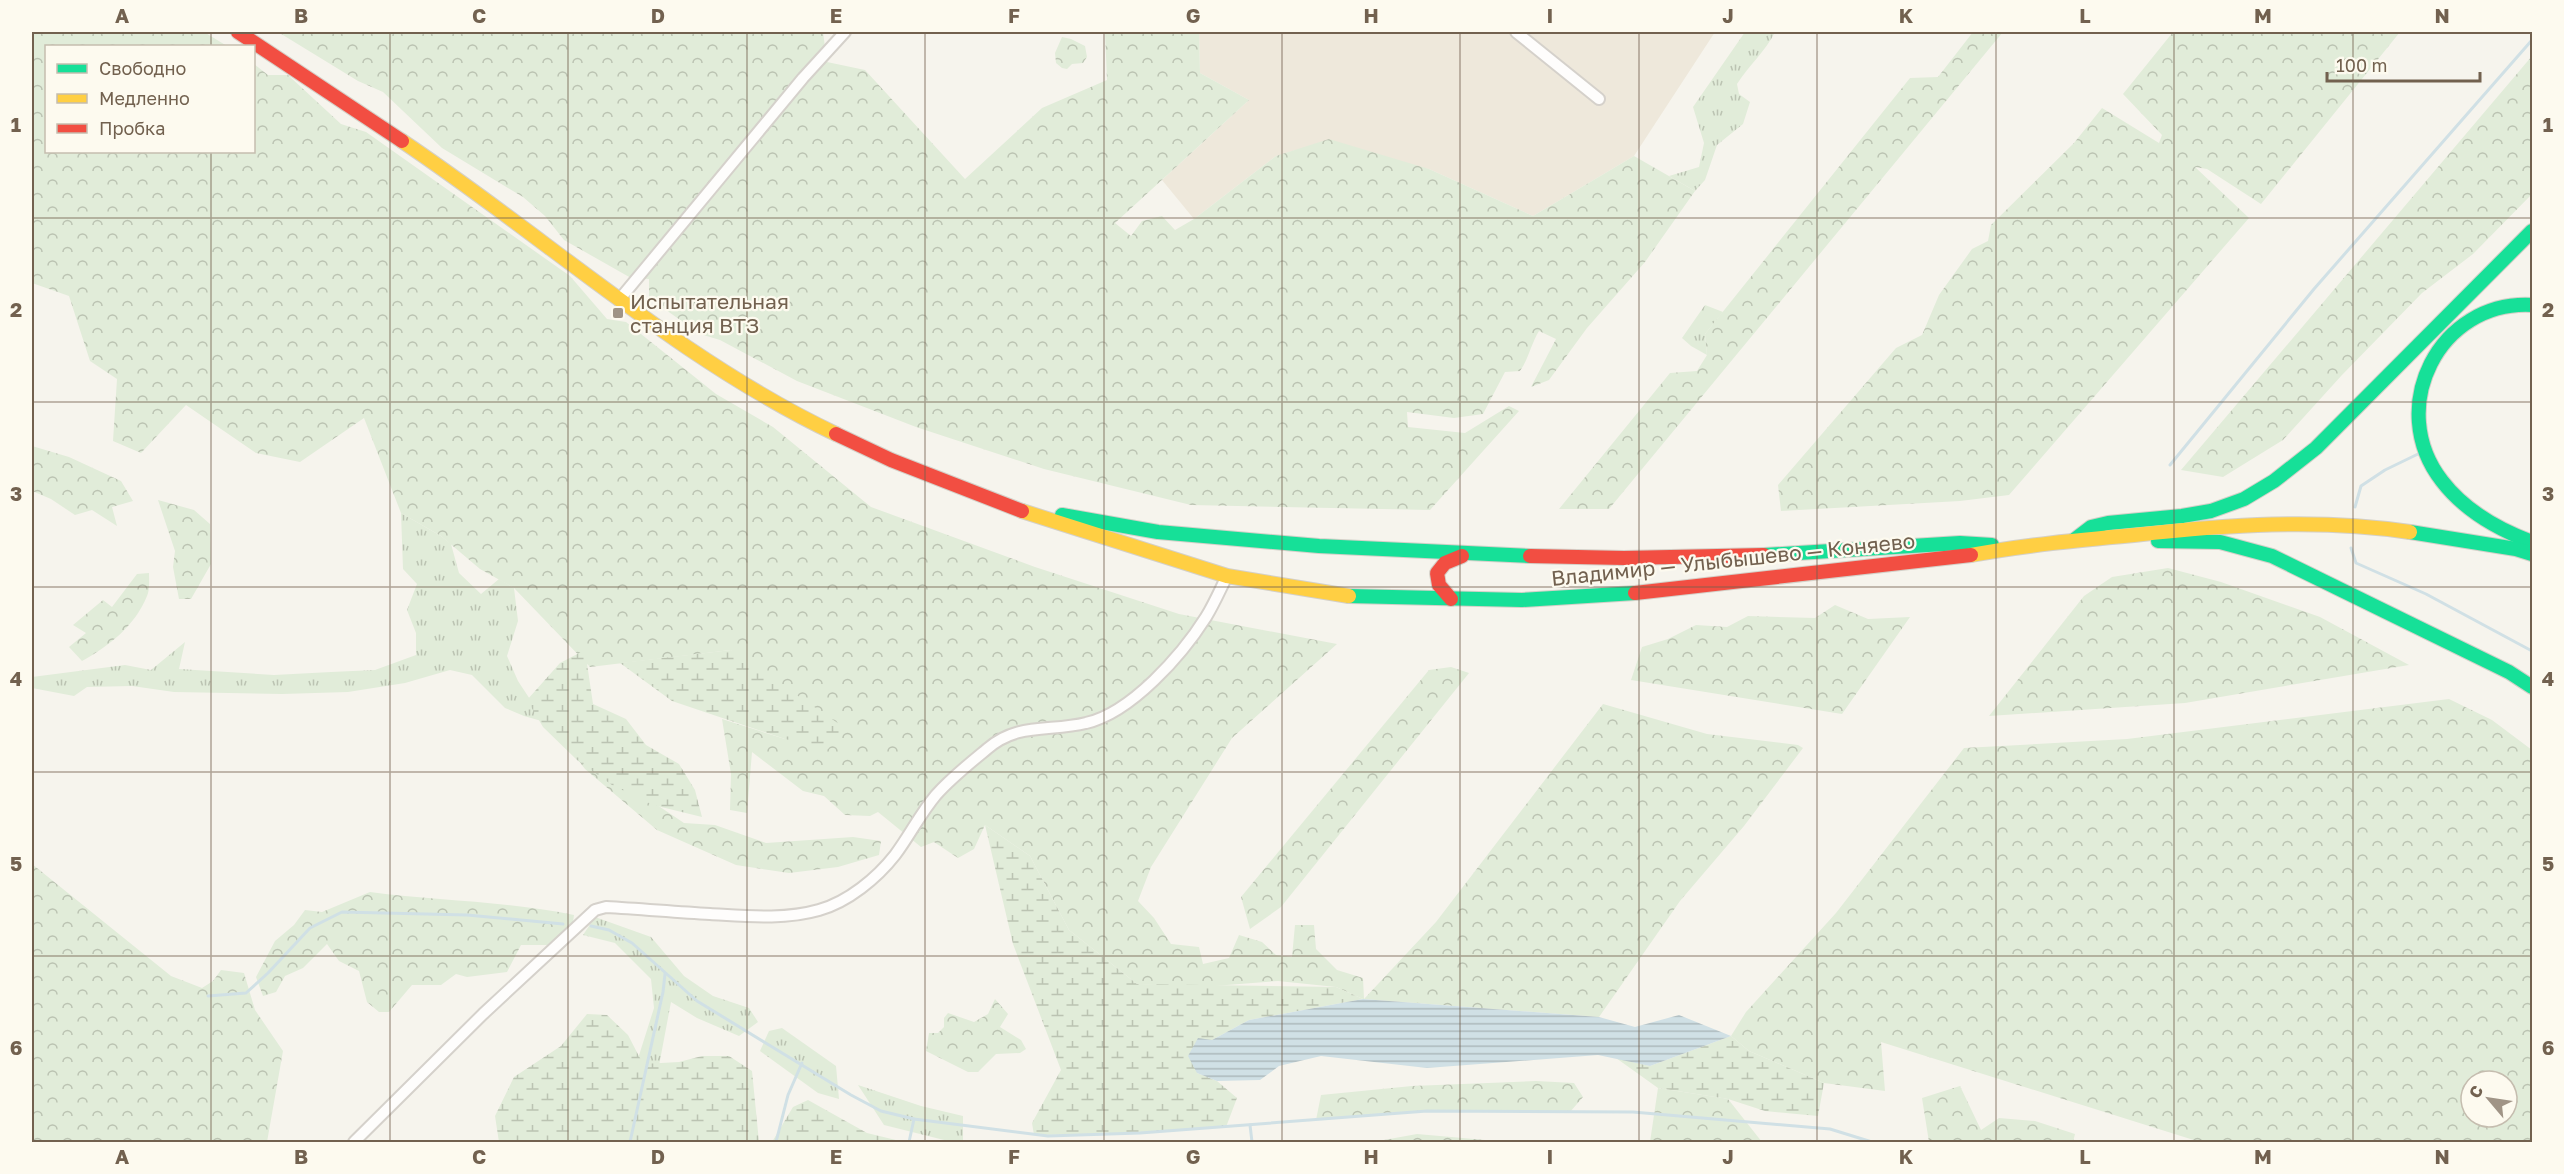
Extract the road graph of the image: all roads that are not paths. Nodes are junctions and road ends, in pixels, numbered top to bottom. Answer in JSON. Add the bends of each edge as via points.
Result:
{"nodes":[{"id":1,"x":238,"y":32,"type":"edge"},
{"id":2,"x":845,"y":32,"type":"edge"},
{"id":3,"x":1516,"y":32,"type":"edge"},
{"id":4,"x":1599,"y":99,"type":"dead end"},
{"id":5,"x":2532,"y":231,"type":"edge"},
{"id":6,"x":619,"y":300,"type":"junction"},
{"id":7,"x":2532,"y":305,"type":"edge"},
{"id":8,"x":946,"y":481,"type":"junction"},
{"id":9,"x":2071,"y":541,"type":"junction"},
{"id":10,"x":2532,"y":542,"type":"edge"},
{"id":11,"x":2018,"y":546,"type":"junction"},
{"id":12,"x":2532,"y":554,"type":"edge"},
{"id":13,"x":1471,"y":555,"type":"junction"},
{"id":14,"x":1227,"y":576,"type":"junction"},
{"id":15,"x":1451,"y":599,"type":"junction"},
{"id":16,"x":2532,"y":687,"type":"edge"},
{"id":17,"x":354,"y":1143,"type":"edge"}],
"edges":[{"from":1,"to":6,"type":"main road","name":"Владимир — Улыбышево — Коняево","via":[[437,165]]},
{"from":2,"to":6,"type":"street"},
{"from":3,"to":4,"type":"street"},
{"from":5,"to":9,"type":"main road","via":[[2287,474],[2222,508],[2096,525]]},
{"from":6,"to":8,"type":"main road","name":"Владимир — Улыбышево — Коняево","via":[[790,412],[848,441]]},
{"from":7,"to":10,"type":"main road","via":[[2497,308],[2474,317],[2451,335],[2433,355],[2417,402],[2422,438],[2445,484],[2493,525]]},
{"from":8,"to":13,"type":"main road","name":"Владимир — Улыбышево — Коняево","via":[[1066,516],[1158,532]]},
{"from":8,"to":14,"type":"main road","name":"Владимир — Улыбышево — Коняево","via":[[1000,504]]},
{"from":9,"to":11,"type":"main road","name":"Владимир — Улыбышево — Коняево"},
{"from":9,"to":12,"type":"main road","name":"Владимир — Улыбышево — Коняево","via":[[2199,528],[2302,523],[2403,531]]},
{"from":9,"to":16,"type":"main road","via":[[2220,542],[2272,556],[2509,672]]},
{"from":11,"to":13,"type":"main road","name":"Владимир — Улыбышево — Коняево","via":[[1960,543],[1743,556],[1624,558]]},
{"from":11,"to":15,"type":"main road","name":"Владимир — Улыбышево — Коняево","via":[[1950,559],[1644,593],[1522,600]]},
{"from":13,"to":15,"type":"main road","name":"Владимир — Улыбышево — Коняево","via":[[1447,560],[1439,568],[1437,581]]},
{"from":14,"to":15,"type":"main road","name":"Владимир — Улыбышево — Коняево","via":[[1358,597]]},
{"from":14,"to":17,"type":"street","via":[[1206,617],[1175,658],[1129,702],[1106,718],[1029,729],[989,747],[938,793],[895,854],[850,895],[820,910],[789,915],[606,907],[595,910],[483,1014]]}]}
